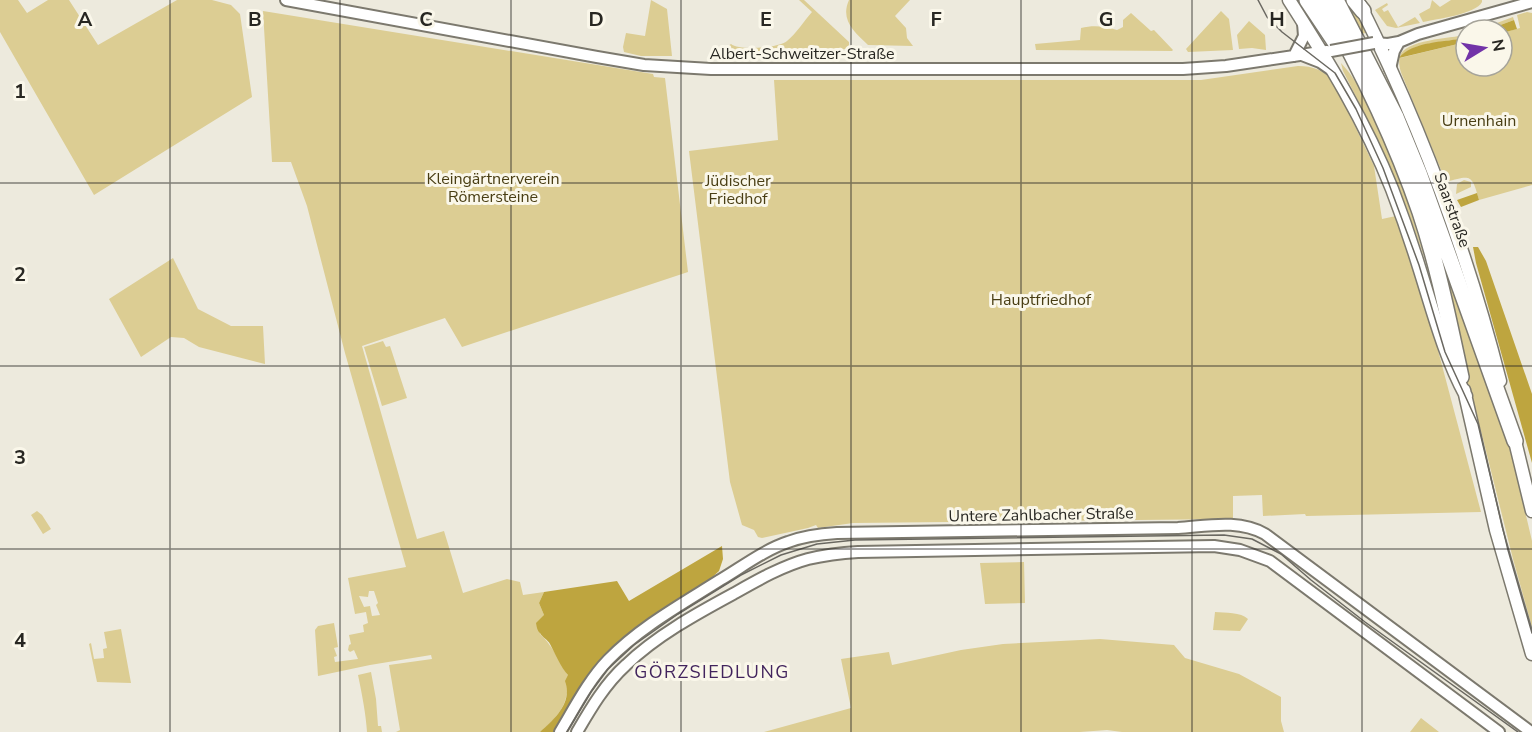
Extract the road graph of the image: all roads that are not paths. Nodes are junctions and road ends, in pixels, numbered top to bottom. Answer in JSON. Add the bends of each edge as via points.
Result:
{"nodes":[{"id":1,"x":286,"y":0,"type":"edge"},
{"id":2,"x":1288,"y":0,"type":"edge"},
{"id":3,"x":1307,"y":0,"type":"edge"},
{"id":4,"x":1322,"y":0,"type":"edge"},
{"id":5,"x":1336,"y":0,"type":"edge"},
{"id":6,"x":1532,"y":2,"type":"edge"},
{"id":7,"x":1358,"y":4,"type":"edge"},
{"id":8,"x":1303,"y":23,"type":"junction"},
{"id":9,"x":1418,"y":34,"type":"junction"},
{"id":10,"x":1399,"y":42,"type":"junction"},
{"id":11,"x":1376,"y":43,"type":"junction"},
{"id":12,"x":1327,"y":52,"type":"junction"},
{"id":13,"x":1298,"y":56,"type":"junction"},
{"id":14,"x":1390,"y":69,"type":"junction"},
{"id":15,"x":1358,"y":70,"type":"junction"},
{"id":16,"x":1335,"y":73,"type":"junction"},
{"id":17,"x":1461,"y":377,"type":"joint"},
{"id":18,"x":1466,"y":396,"type":"junction"},
{"id":19,"x":1515,"y":441,"type":"junction"},
{"id":20,"x":1532,"y":511,"type":"edge"},
{"id":21,"x":1532,"y":654,"type":"edge"},
{"id":22,"x":560,"y":732,"type":"edge"},
{"id":23,"x":577,"y":732,"type":"edge"},
{"id":24,"x":1499,"y":732,"type":"edge"},
{"id":25,"x":1531,"y":732,"type":"edge"}],
"edges":[{"from":1,"to":13,"type":"street","name":"Albert-Schweitzer-Straße","via":[[673,68],[1183,69]]},
{"from":2,"to":8,"type":"main road","name":"Saarstraße"},
{"from":3,"to":15,"type":"highway"},
{"from":4,"to":15,"type":"highway","name":"Saarstraße"},
{"from":5,"to":19,"type":"highway","name":"Saarstraße","via":[[1396,117],[1419,172]]},
{"from":6,"to":9,"type":"street"},
{"from":7,"to":11,"type":"main road","name":"Saarstraße"},
{"from":8,"to":12,"type":"main road","name":"Saarstraße"},
{"from":8,"to":13,"type":"street"},
{"from":9,"to":10,"type":"street"},
{"from":9,"to":11,"type":"street","via":[[1386,37]]},
{"from":10,"to":11,"type":"street"},
{"from":10,"to":14,"type":"street"},
{"from":11,"to":12,"type":"street","name":"Albert-Schweitzer-Straße","bridge":true},
{"from":11,"to":14,"type":"main road","name":"Saarstraße"},
{"from":12,"to":13,"type":"street","name":"Albert-Schweitzer-Straße"},
{"from":12,"to":16,"type":"main road","name":"Saarstraße"},
{"from":13,"to":16,"type":"street","via":[[1320,62]]},
{"from":14,"to":19,"type":"main road","name":"Saarstraße","via":[[1458,239],[1486,325]]},
{"from":15,"to":17,"type":"highway","name":"Saarstraße","via":[[1398,154],[1420,213]]},
{"from":16,"to":18,"type":"main road","name":"Saarstraße","via":[[1392,189],[1445,352]]},
{"from":17,"to":18,"type":"main road","name":"Saarstraße"},
{"from":18,"to":21,"type":"main road","name":"Saarstraße","via":[[1496,530]]},
{"from":19,"to":20,"type":"main road","name":"Saarstraße"},
{"from":22,"to":25,"type":"street","name":"Untere Zahlbacher Straße","via":[[592,679],[628,642],[747,564],[796,539],[837,533],[1224,524],[1265,534]]},
{"from":23,"to":24,"type":"street","name":"Untere Zahlbacher Straße","via":[[615,676],[645,649],[750,584],[806,559],[867,552],[1214,546],[1270,561]]}]}
